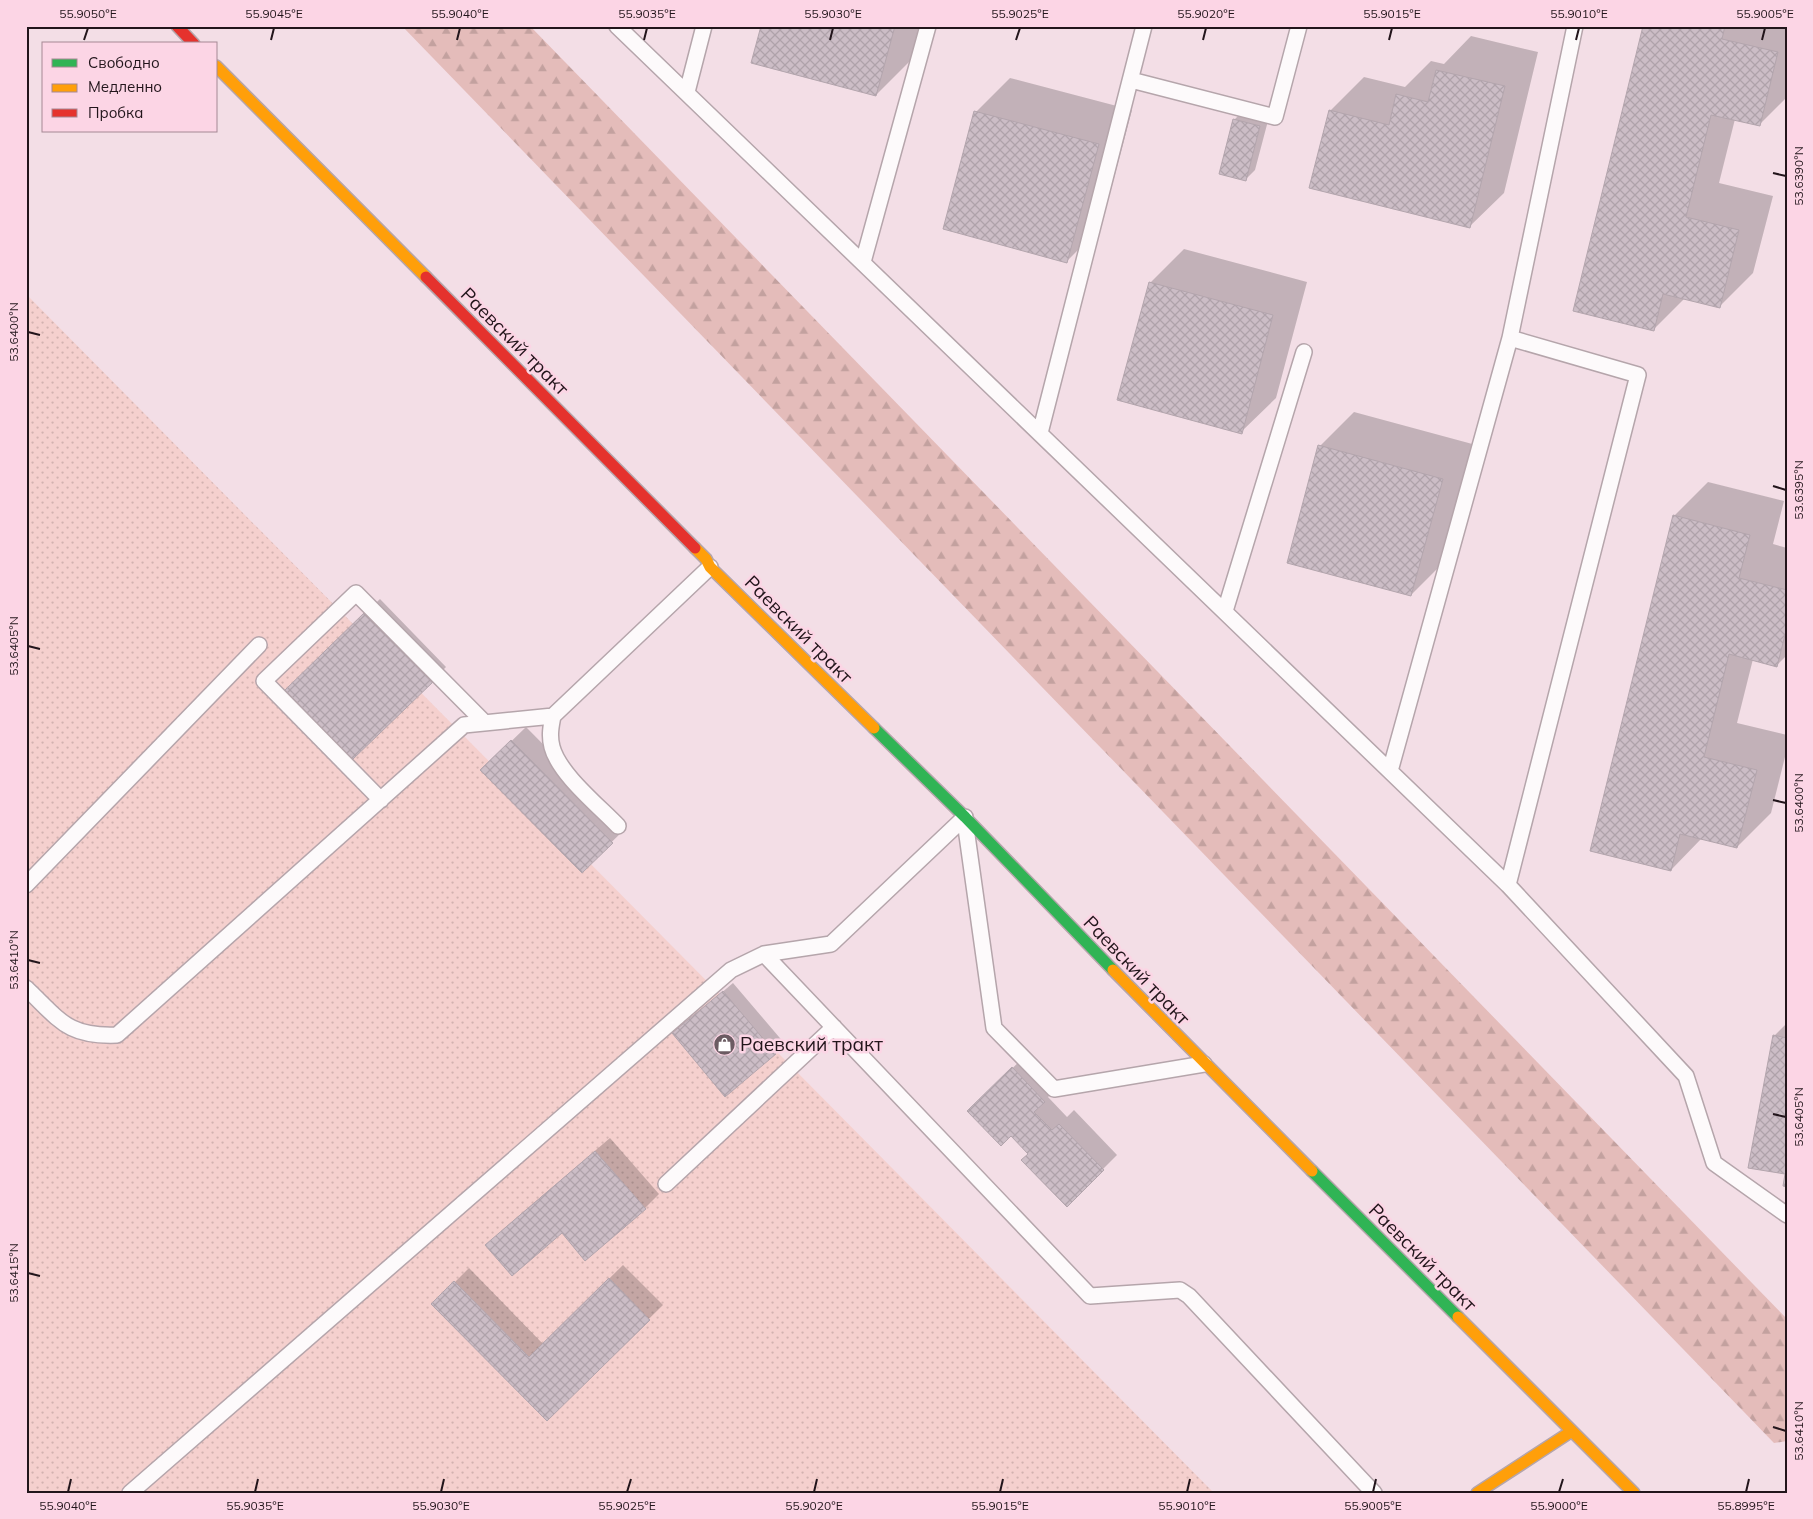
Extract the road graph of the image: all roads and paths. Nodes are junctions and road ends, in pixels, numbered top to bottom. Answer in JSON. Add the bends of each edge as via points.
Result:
{"nodes":[{"id":1,"x":177,"y":26,"type":"edge"},
{"id":2,"x":617,"y":26,"type":"edge"},
{"id":3,"x":704,"y":26,"type":"edge"},
{"id":4,"x":928,"y":26,"type":"edge"},
{"id":5,"x":1144,"y":26,"type":"edge"},
{"id":6,"x":1299,"y":26,"type":"edge"},
{"id":7,"x":1575,"y":26,"type":"edge"},
{"id":8,"x":192,"y":42,"type":"edge"},
{"id":9,"x":218,"y":68,"type":"edge"},
{"id":10,"x":1131,"y":80,"type":"junction"},
{"id":11,"x":687,"y":92,"type":"junction"},
{"id":12,"x":862,"y":262,"type":"junction"},
{"id":13,"x":1510,"y":338,"type":"junction"},
{"id":14,"x":1304,"y":352,"type":"dead end"},
{"id":15,"x":1040,"y":433,"type":"junction"},
{"id":16,"x":710,"y":567,"type":"junction"},
{"id":17,"x":1224,"y":611,"type":"junction"},
{"id":18,"x":259,"y":645,"type":"dead end"},
{"id":19,"x":553,"y":716,"type":"junction"},
{"id":20,"x":486,"y":723,"type":"junction"},
{"id":21,"x":1390,"y":771,"type":"junction"},
{"id":22,"x":381,"y":800,"type":"junction"},
{"id":23,"x":965,"y":817,"type":"junction"},
{"id":24,"x":618,"y":826,"type":"dead end"},
{"id":25,"x":26,"y":885,"type":"edge"},
{"id":26,"x":1508,"y":885,"type":"junction"},
{"id":27,"x":764,"y":954,"type":"junction"},
{"id":28,"x":26,"y":988,"type":"edge"},
{"id":29,"x":834,"y":1027,"type":"junction"},
{"id":30,"x":1204,"y":1064,"type":"junction"},
{"id":31,"x":666,"y":1184,"type":"dead end"},
{"id":32,"x":1787,"y":1215,"type":"edge"},
{"id":33,"x":1572,"y":1431,"type":"junction"},
{"id":34,"x":130,"y":1493,"type":"edge"},
{"id":35,"x":1374,"y":1493,"type":"edge"},
{"id":36,"x":1477,"y":1493,"type":"edge"},
{"id":37,"x":1634,"y":1493,"type":"edge"}],
"edges":[{"from":1,"to":8,"type":"main road"},
{"from":2,"to":11,"type":"lane"},
{"from":3,"to":11,"type":"lane"},
{"from":4,"to":12,"type":"lane"},
{"from":5,"to":10,"type":"lane"},
{"from":6,"to":10,"type":"lane","via":[[1274,117]]},
{"from":7,"to":13,"type":"lane"},
{"from":9,"to":16,"type":"main road","name":"Раевский тракт","via":[[706,558]]},
{"from":10,"to":15,"type":"lane"},
{"from":11,"to":12,"type":"lane"},
{"from":12,"to":15,"type":"lane"},
{"from":13,"to":21,"type":"lane"},
{"from":13,"to":26,"type":"lane","via":[[1638,375]]},
{"from":14,"to":17,"type":"lane"},
{"from":15,"to":17,"type":"lane"},
{"from":16,"to":19,"type":"lane"},
{"from":16,"to":23,"type":"main road","name":"Раевский тракт"},
{"from":17,"to":21,"type":"lane"},
{"from":18,"to":25,"type":"lane"},
{"from":19,"to":20,"type":"lane"},
{"from":19,"to":24,"type":"lane","via":[[550,731],[556,758]]},
{"from":20,"to":22,"type":"lane","via":[[464,725]]},
{"from":20,"to":22,"type":"lane","via":[[356,593],[264,681]]},
{"from":21,"to":26,"type":"lane"},
{"from":22,"to":28,"type":"lane","via":[[117,1035],[86,1034],[67,1027]]},
{"from":23,"to":27,"type":"lane","via":[[831,944]]},
{"from":23,"to":30,"type":"main road","name":"Раевский тракт"},
{"from":23,"to":30,"type":"lane","via":[[994,1028],[1054,1089]]},
{"from":26,"to":32,"type":"lane","via":[[1686,1076],[1714,1163]]},
{"from":27,"to":29,"type":"lane"},
{"from":27,"to":34,"type":"lane","via":[[731,970]]},
{"from":29,"to":31,"type":"lane"},
{"from":29,"to":35,"type":"lane","via":[[1090,1296],[1180,1290],[1189,1296]]},
{"from":30,"to":33,"type":"main road","name":"Раевский тракт"},
{"from":33,"to":36,"type":"main road"},
{"from":33,"to":37,"type":"main road","name":"Раевский тракт"}]}
